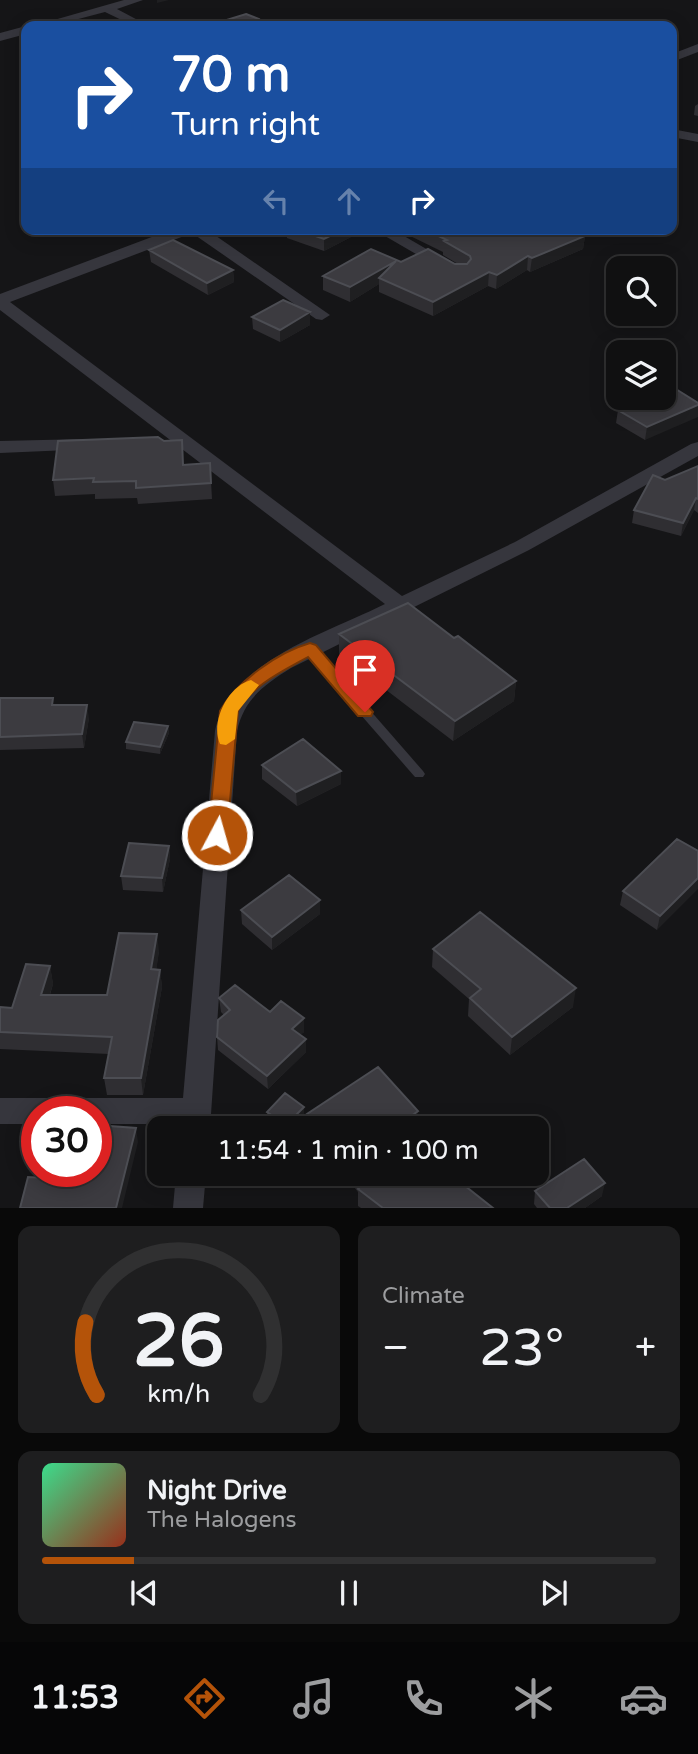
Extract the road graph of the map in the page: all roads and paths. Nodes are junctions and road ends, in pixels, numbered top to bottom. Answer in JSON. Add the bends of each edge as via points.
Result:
{"nodes":[{"id":1,"x":137,"y":0,"type":"edge"},
{"id":2,"x":106,"y":8,"type":"junction"},
{"id":3,"x":58,"y":21,"type":"edge"},
{"id":4,"x":133,"y":21,"type":"edge"},
{"id":5,"x":21,"y":31,"type":"edge"},
{"id":6,"x":0,"y":37,"type":"edge"},
{"id":7,"x":698,"y":48,"type":"edge"},
{"id":8,"x":677,"y":56,"type":"edge"},
{"id":9,"x":677,"y":134,"type":"edge"},
{"id":10,"x":698,"y":138,"type":"edge"},
{"id":11,"x":172,"y":235,"type":"edge"},
{"id":12,"x":205,"y":235,"type":"edge"},
{"id":13,"x":391,"y":235,"type":"edge"},
{"id":14,"x":460,"y":272,"type":"edge"},
{"id":15,"x":0,"y":301,"type":"edge"},
{"id":16,"x":322,"y":315,"type":"dead end"},
{"id":17,"x":149,"y":443,"type":"edge"},
{"id":18,"x":188,"y":443,"type":"junction"},
{"id":19,"x":109,"y":444,"type":"edge"},
{"id":20,"x":0,"y":447,"type":"edge"},
{"id":21,"x":698,"y":448,"type":"edge"},
{"id":22,"x":401,"y":605,"type":"junction"},
{"id":23,"x":310,"y":649,"type":"junction"},
{"id":24,"x":419,"y":774,"type":"dead end"},
{"id":25,"x":0,"y":1111,"type":"edge"},
{"id":26,"x":196,"y":1116,"type":"edge"},
{"id":27,"x":147,"y":1118,"type":"edge"},
{"id":28,"x":190,"y":1186,"type":"edge"},
{"id":29,"x":188,"y":1208,"type":"edge"}],
"edges":[{"from":1,"to":2,"type":"street"},
{"from":2,"to":3,"type":"street"},
{"from":2,"to":4,"type":"street"},
{"from":5,"to":6,"type":"street"},
{"from":7,"to":8,"type":"street"},
{"from":9,"to":10,"type":"street"},
{"from":11,"to":15,"type":"street"},
{"from":12,"to":16,"type":"street"},
{"from":13,"to":14,"type":"street"},
{"from":15,"to":18,"type":"street"},
{"from":17,"to":18,"type":"street"},
{"from":18,"to":22,"type":"street"},
{"from":19,"to":20,"type":"street"},
{"from":21,"to":22,"type":"street","via":[[592,509]]},
{"from":22,"to":23,"type":"street"},
{"from":23,"to":24,"type":"lane"},
{"from":23,"to":26,"type":"street","via":[[260,677],[236,698],[229,711]]},
{"from":25,"to":27,"type":"street"},
{"from":28,"to":29,"type":"street"}]}
